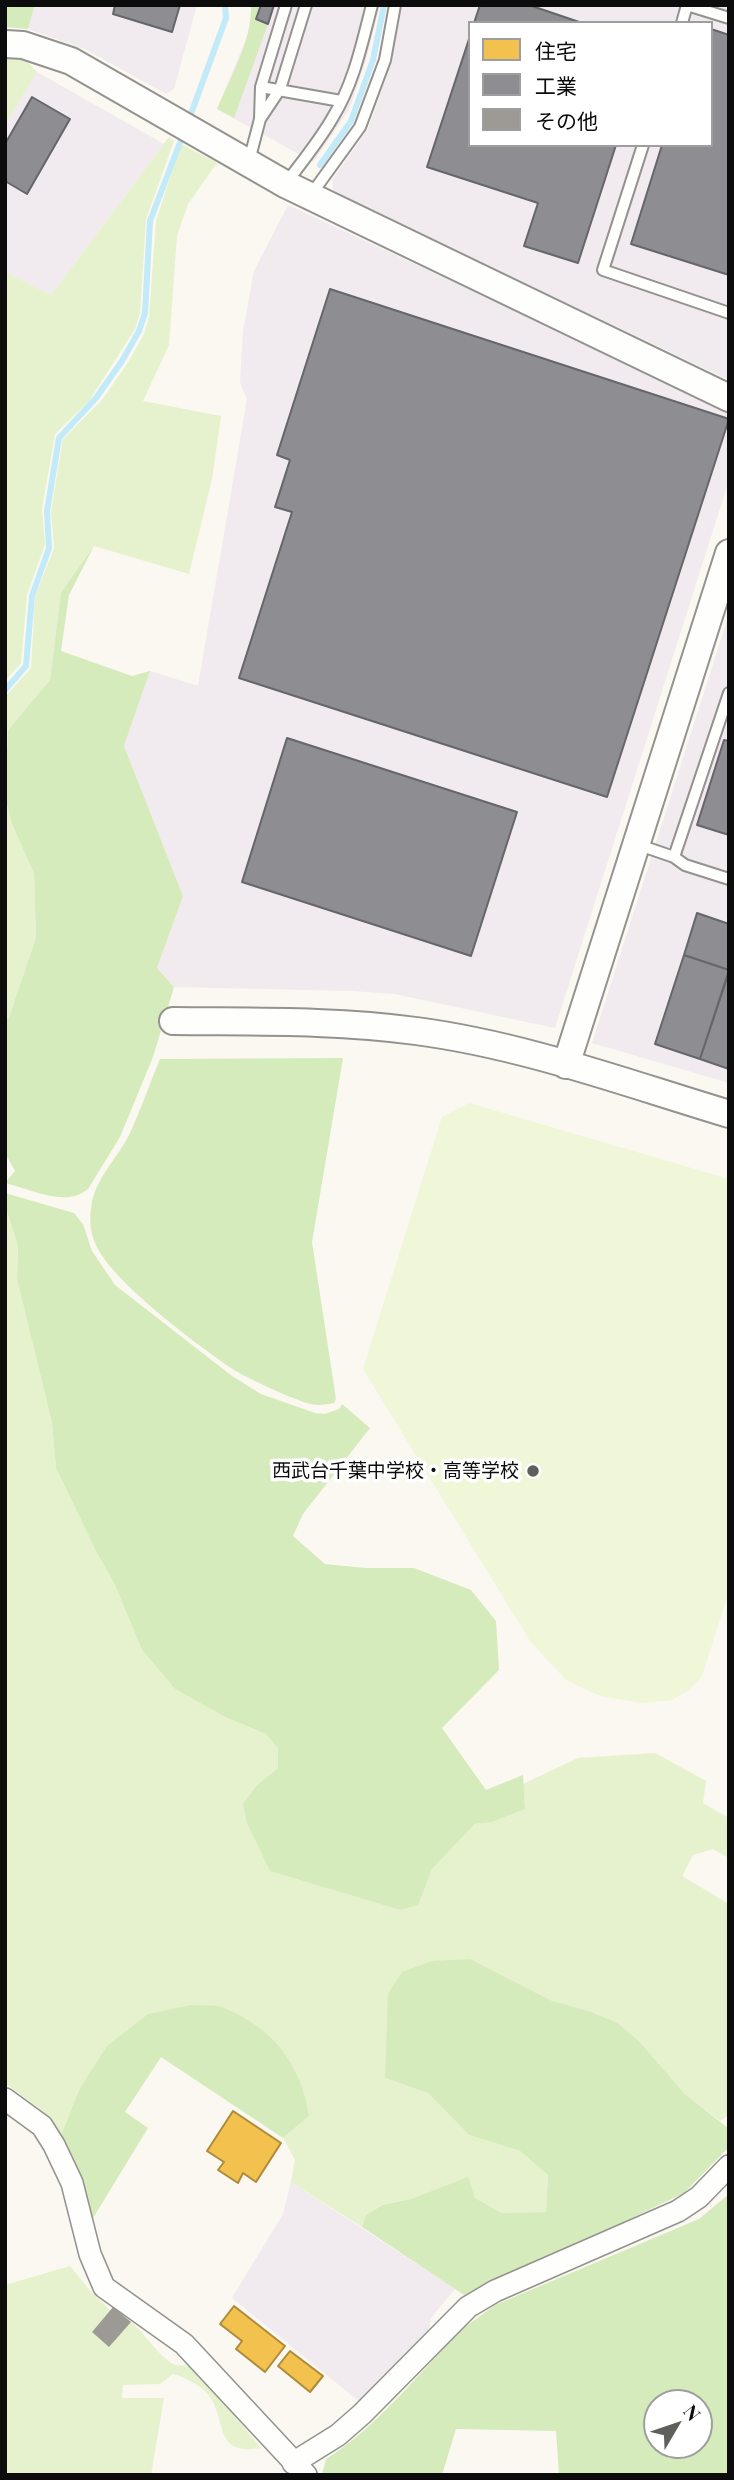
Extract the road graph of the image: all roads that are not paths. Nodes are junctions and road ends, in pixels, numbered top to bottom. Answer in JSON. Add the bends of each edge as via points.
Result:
{"nodes":[{"id":1,"x":286,"y":5,"type":"edge"},
{"id":2,"x":306,"y":5,"type":"edge"},
{"id":3,"x":372,"y":5,"type":"edge"},
{"id":4,"x":395,"y":5,"type":"edge"},
{"id":5,"x":687,"y":5,"type":"edge"},
{"id":6,"x":729,"y":18,"type":"edge"},
{"id":7,"x":5,"y":44,"type":"edge"},
{"id":8,"x":261,"y":87,"type":"junction"},
{"id":9,"x":280,"y":89,"type":"junction"},
{"id":10,"x":341,"y":102,"type":"junction"},
{"id":11,"x":260,"y":119,"type":"junction"},
{"id":12,"x":642,"y":147,"type":"edge"},
{"id":13,"x":248,"y":163,"type":"junction"},
{"id":14,"x":285,"y":184,"type":"junction"},
{"id":15,"x":310,"y":196,"type":"junction"},
{"id":16,"x":729,"y":313,"type":"edge"},
{"id":17,"x":729,"y":398,"type":"edge"},
{"id":18,"x":729,"y":553,"type":"edge"},
{"id":19,"x":729,"y":693,"type":"edge"},
{"id":20,"x":636,"y":844,"type":"junction"},
{"id":21,"x":674,"y":857,"type":"junction"},
{"id":22,"x":729,"y":879,"type":"edge"},
{"id":23,"x":173,"y":1021,"type":"dead end"},
{"id":24,"x":566,"y":1065,"type":"junction"},
{"id":25,"x":729,"y":1114,"type":"edge"},
{"id":26,"x":5,"y":2099,"type":"edge"},
{"id":27,"x":729,"y":2166,"type":"edge"},
{"id":28,"x":300,"y":2469,"type":"edge"}],
"edges":[{"from":1,"to":8,"type":"lane"},
{"from":2,"to":9,"type":"lane"},
{"from":3,"to":10,"type":"lane","via":[[360,55]]},
{"from":4,"to":15,"type":"lane","via":[[385,60],[360,127]]},
{"from":5,"to":6,"type":"lane"},
{"from":7,"to":13,"type":"street","via":[[23,45],[71,61]]},
{"from":8,"to":9,"type":"lane"},
{"from":8,"to":11,"type":"lane"},
{"from":9,"to":10,"type":"lane"},
{"from":9,"to":11,"type":"lane"},
{"from":10,"to":14,"type":"lane"},
{"from":11,"to":13,"type":"lane"},
{"from":12,"to":16,"type":"lane","via":[[603,270]]},
{"from":13,"to":14,"type":"street"},
{"from":14,"to":15,"type":"street"},
{"from":15,"to":17,"type":"street"},
{"from":18,"to":20,"type":"street"},
{"from":19,"to":21,"type":"lane"},
{"from":20,"to":21,"type":"lane"},
{"from":20,"to":24,"type":"street"},
{"from":21,"to":22,"type":"lane"},
{"from":23,"to":24,"type":"street","via":[[366,1025],[484,1042]]},
{"from":24,"to":25,"type":"street"},
{"from":26,"to":28,"type":"street","via":[[42,2126],[54,2145],[72,2183],[90,2254],[104,2287],[184,2344]]},
{"from":27,"to":28,"type":"street","via":[[678,2211],[468,2307]]}]}
